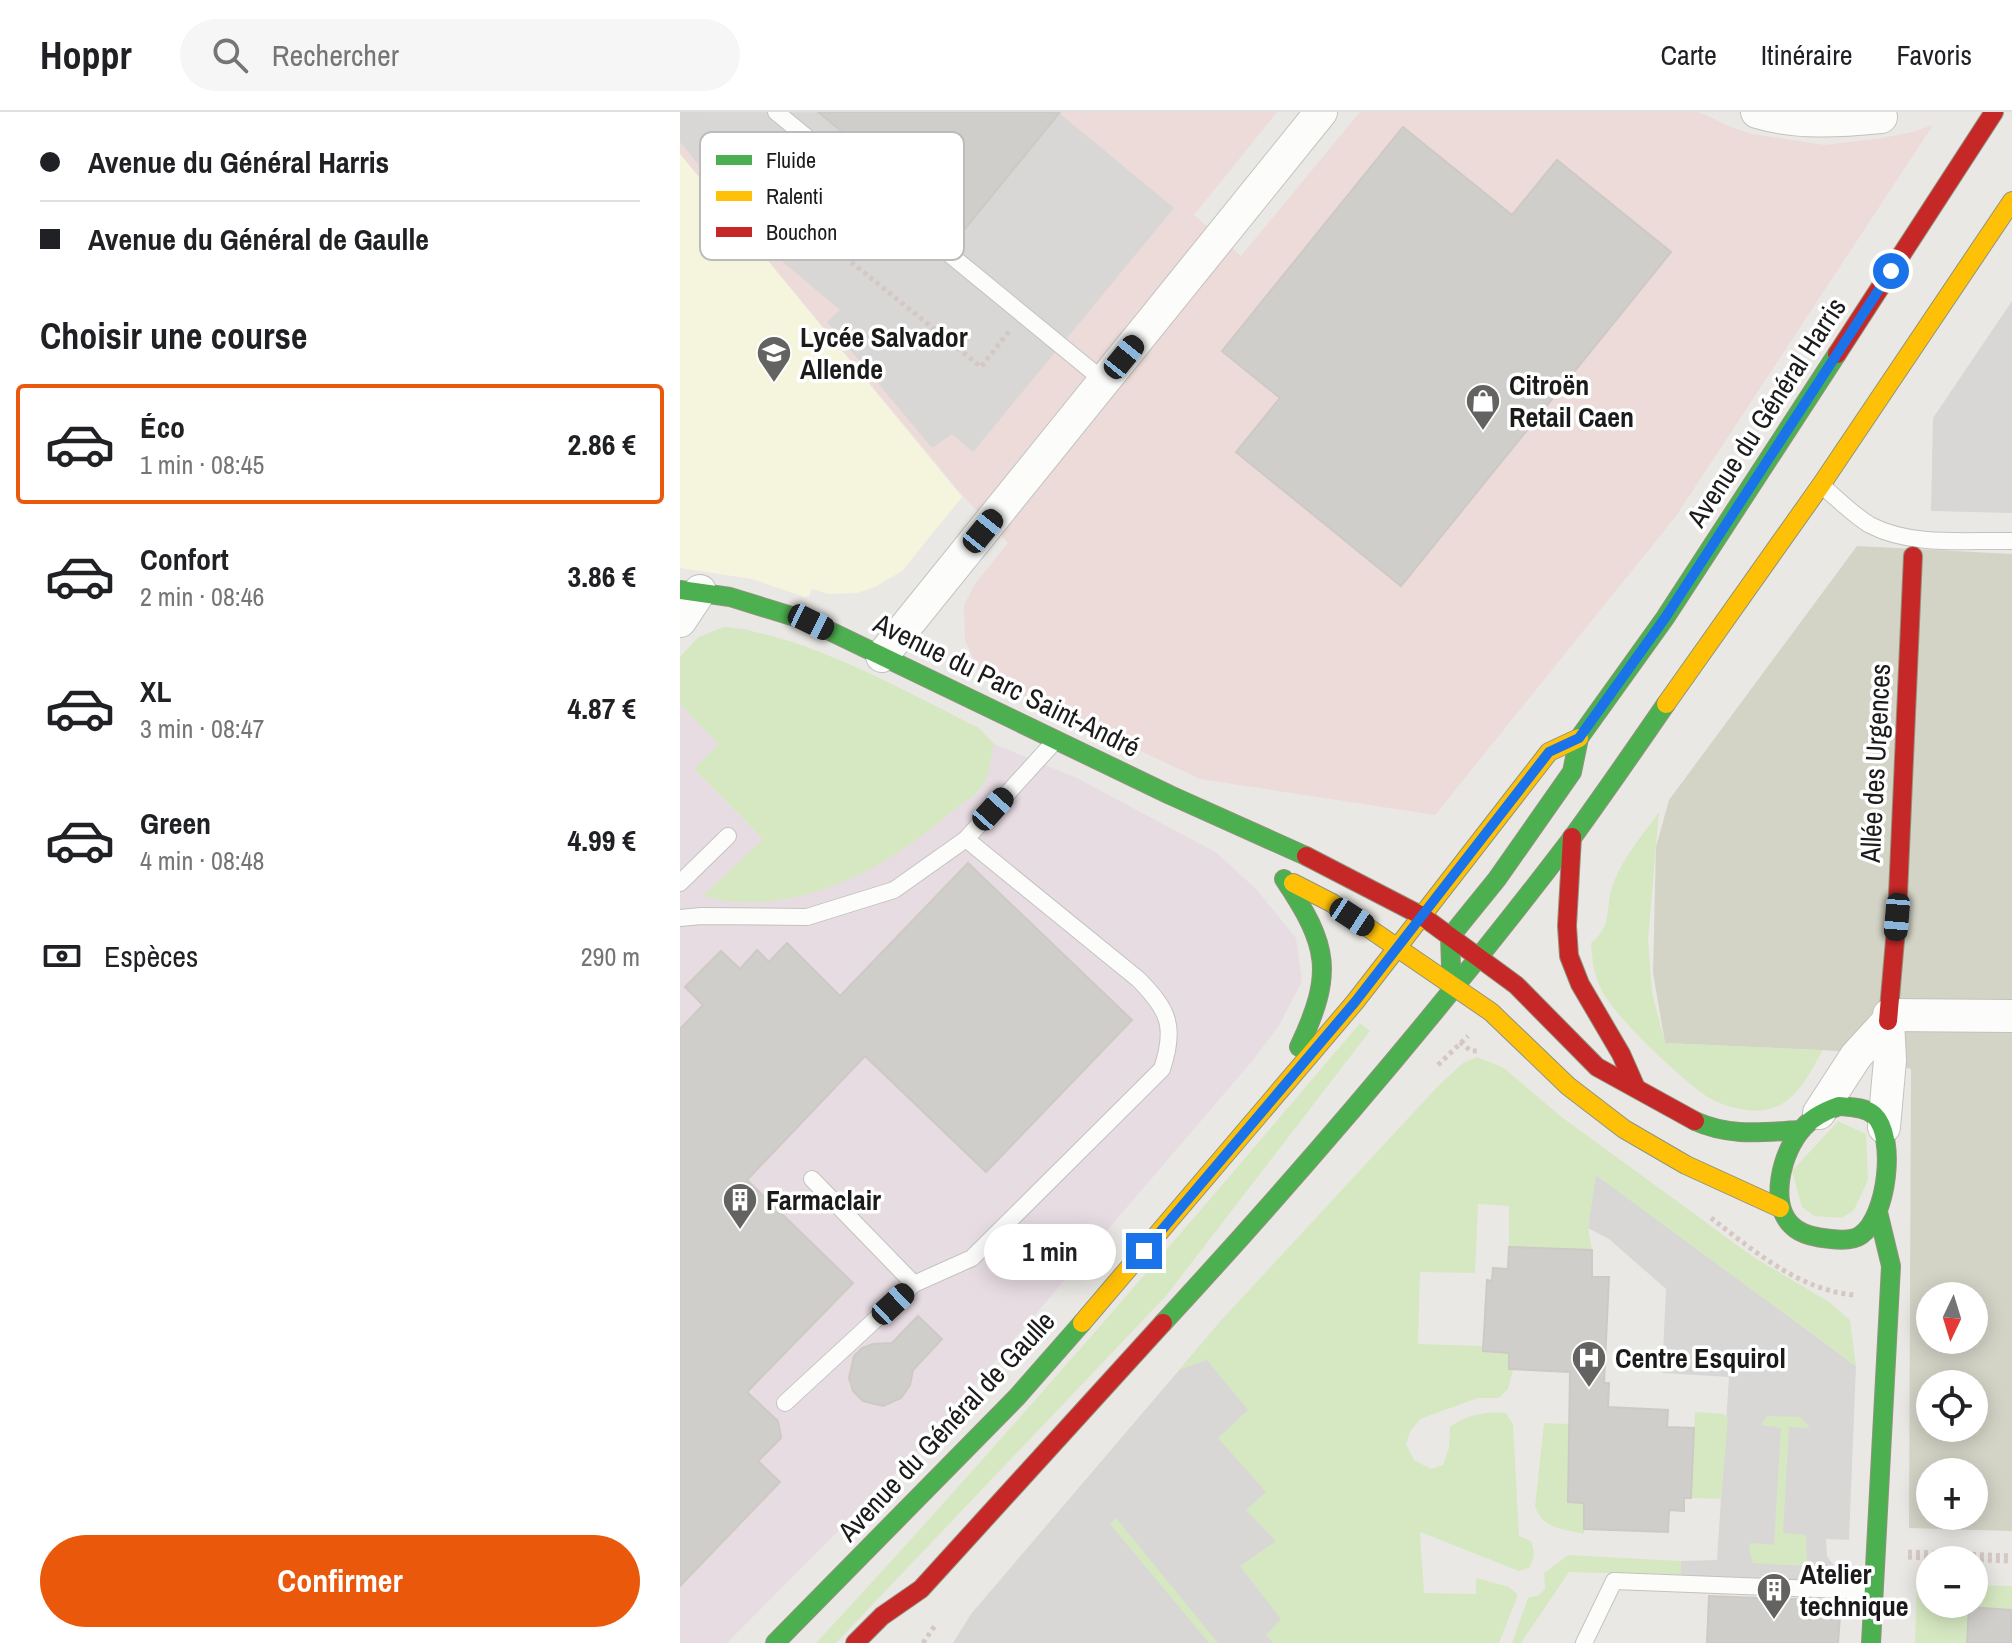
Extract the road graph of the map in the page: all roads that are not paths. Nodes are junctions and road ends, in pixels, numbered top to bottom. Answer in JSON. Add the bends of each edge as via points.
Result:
{"nodes":[{"id":1,"x":776,"y":112,"type":"edge"},
{"id":2,"x":1321,"y":112,"type":"edge"},
{"id":3,"x":1757,"y":112,"type":"edge"},
{"id":4,"x":1994,"y":112,"type":"edge"},
{"id":5,"x":1881,"y":117,"type":"dead end"},
{"id":6,"x":800,"y":132,"type":"edge"},
{"id":7,"x":2012,"y":201,"type":"edge"},
{"id":8,"x":956,"y":260,"type":"edge"},
{"id":9,"x":1104,"y":381,"type":"junction"},
{"id":10,"x":1821,"y":485,"type":"junction"},
{"id":11,"x":2012,"y":541,"type":"edge"},
{"id":12,"x":1913,"y":556,"type":"dead end"},
{"id":13,"x":690,"y":591,"type":"edge"},
{"id":14,"x":680,"y":621,"type":"edge"},
{"id":15,"x":882,"y":656,"type":"junction"},
{"id":16,"x":1579,"y":738,"type":"junction"},
{"id":17,"x":1056,"y":740,"type":"junction"},
{"id":18,"x":1170,"y":795,"type":"junction"},
{"id":19,"x":728,"y":836,"type":"dead end"},
{"id":20,"x":1572,"y":837,"type":"junction"},
{"id":21,"x":966,"y":839,"type":"junction"},
{"id":22,"x":1246,"y":851,"type":"dead end"},
{"id":23,"x":680,"y":883,"type":"edge"},
{"id":24,"x":1422,"y":916,"type":"junction"},
{"id":25,"x":680,"y":918,"type":"edge"},
{"id":26,"x":1450,"y":937,"type":"junction"},
{"id":27,"x":1398,"y":947,"type":"junction"},
{"id":28,"x":1477,"y":958,"type":"junction"},
{"id":29,"x":1452,"y":988,"type":"junction"},
{"id":30,"x":2012,"y":1016,"type":"edge"},
{"id":31,"x":1888,"y":1018,"type":"junction"},
{"id":32,"x":1636,"y":1088,"type":"junction"},
{"id":33,"x":1271,"y":1099,"type":"junction"},
{"id":34,"x":1810,"y":1121,"type":"junction"},
{"id":35,"x":1884,"y":1127,"type":"junction"},
{"id":36,"x":812,"y":1179,"type":"dead end"},
{"id":37,"x":1780,"y":1208,"type":"junction"},
{"id":38,"x":1878,"y":1212,"type":"junction"},
{"id":39,"x":914,"y":1284,"type":"junction"},
{"id":40,"x":785,"y":1403,"type":"dead end"},
{"id":41,"x":921,"y":1589,"type":"junction"},
{"id":42,"x":1873,"y":1591,"type":"junction"},
{"id":43,"x":913,"y":1613,"type":"dead end"},
{"id":44,"x":775,"y":1643,"type":"edge"},
{"id":45,"x":855,"y":1643,"type":"edge"},
{"id":46,"x":1584,"y":1643,"type":"edge"},
{"id":47,"x":1871,"y":1643,"type":"edge"}],
"edges":[{"from":1,"to":6,"type":"lane"},
{"from":2,"to":9,"type":"street"},
{"from":3,"to":5,"type":"street","via":[[1798,120]]},
{"from":4,"to":16,"type":"main road","name":"Avenue du Général Harris","via":[[1665,618]]},
{"from":7,"to":10,"type":"main road"},
{"from":8,"to":9,"type":"lane"},
{"from":9,"to":15,"type":"street"},
{"from":10,"to":11,"type":"lane","via":[[1869,524],[1891,533]]},
{"from":10,"to":20,"type":"main road"},
{"from":12,"to":31,"type":"main road","name":"Allée des Urgences"},
{"from":13,"to":14,"type":"street"},
{"from":13,"to":15,"type":"main road","name":"Avenue du Parc Saint-André","via":[[766,606]]},
{"from":15,"to":17,"type":"main road","name":"Avenue du Parc Saint-André"},
{"from":16,"to":24,"type":"main road","name":"Avenue du Général Harris","via":[[1549,752]]},
{"from":16,"to":26,"type":"main road","name":"Avenue du Général Harris","via":[[1572,772]]},
{"from":17,"to":18,"type":"main road","name":"Avenue du Parc Saint-André"},
{"from":17,"to":21,"type":"lane"},
{"from":18,"to":22,"type":"main road"},
{"from":18,"to":24,"type":"main road","via":[[1278,841]]},
{"from":19,"to":23,"type":"lane"},
{"from":20,"to":28,"type":"main road"},
{"from":20,"to":32,"type":"main road","via":[[1569,956]]},
{"from":21,"to":25,"type":"lane","via":[[894,890],[807,917]]},
{"from":21,"to":39,"type":"lane","via":[[1157,998],[1169,1021],[1170,1045],[1162,1069],[972,1258]]},
{"from":24,"to":26,"type":"main road"},
{"from":24,"to":27,"type":"main road","name":"Avenue du Général Harris"},
{"from":26,"to":28,"type":"main road"},
{"from":26,"to":29,"type":"main road"},
{"from":27,"to":29,"type":"main road"},
{"from":27,"to":33,"type":"main road","name":"Avenue du Général de Gaulle"},
{"from":27,"to":33,"type":"main road","via":[[1277,873],[1320,938],[1324,975],[1314,1018]]},
{"from":28,"to":29,"type":"main road"},
{"from":28,"to":32,"type":"main road","via":[[1516,985],[1597,1067]]},
{"from":29,"to":37,"type":"main road","via":[[1491,1012],[1568,1086],[1624,1129],[1686,1165]]},
{"from":29,"to":41,"type":"main road","via":[[1265,1212]]},
{"from":30,"to":31,"type":"street"},
{"from":31,"to":34,"type":"street"},
{"from":31,"to":35,"type":"street"},
{"from":32,"to":34,"type":"main road","via":[[1708,1127],[1737,1134]]},
{"from":33,"to":44,"type":"main road","name":"Avenue du Général de Gaulle","via":[[1017,1397]]},
{"from":34,"to":35,"type":"main road","via":[[1839,1106],[1856,1107]]},
{"from":34,"to":37,"type":"main road","via":[[1791,1144],[1780,1183]]},
{"from":35,"to":38,"type":"main road","via":[[1886,1165]]},
{"from":36,"to":39,"type":"lane"},
{"from":37,"to":38,"type":"main road","via":[[1805,1234],[1847,1240],[1861,1235]]},
{"from":38,"to":42,"type":"main road","via":[[1891,1266]]},
{"from":39,"to":40,"type":"lane"},
{"from":41,"to":43,"type":"main road"},
{"from":41,"to":45,"type":"main road"},
{"from":42,"to":46,"type":"lane","via":[[1614,1581]]},
{"from":42,"to":47,"type":"main road"}]}
